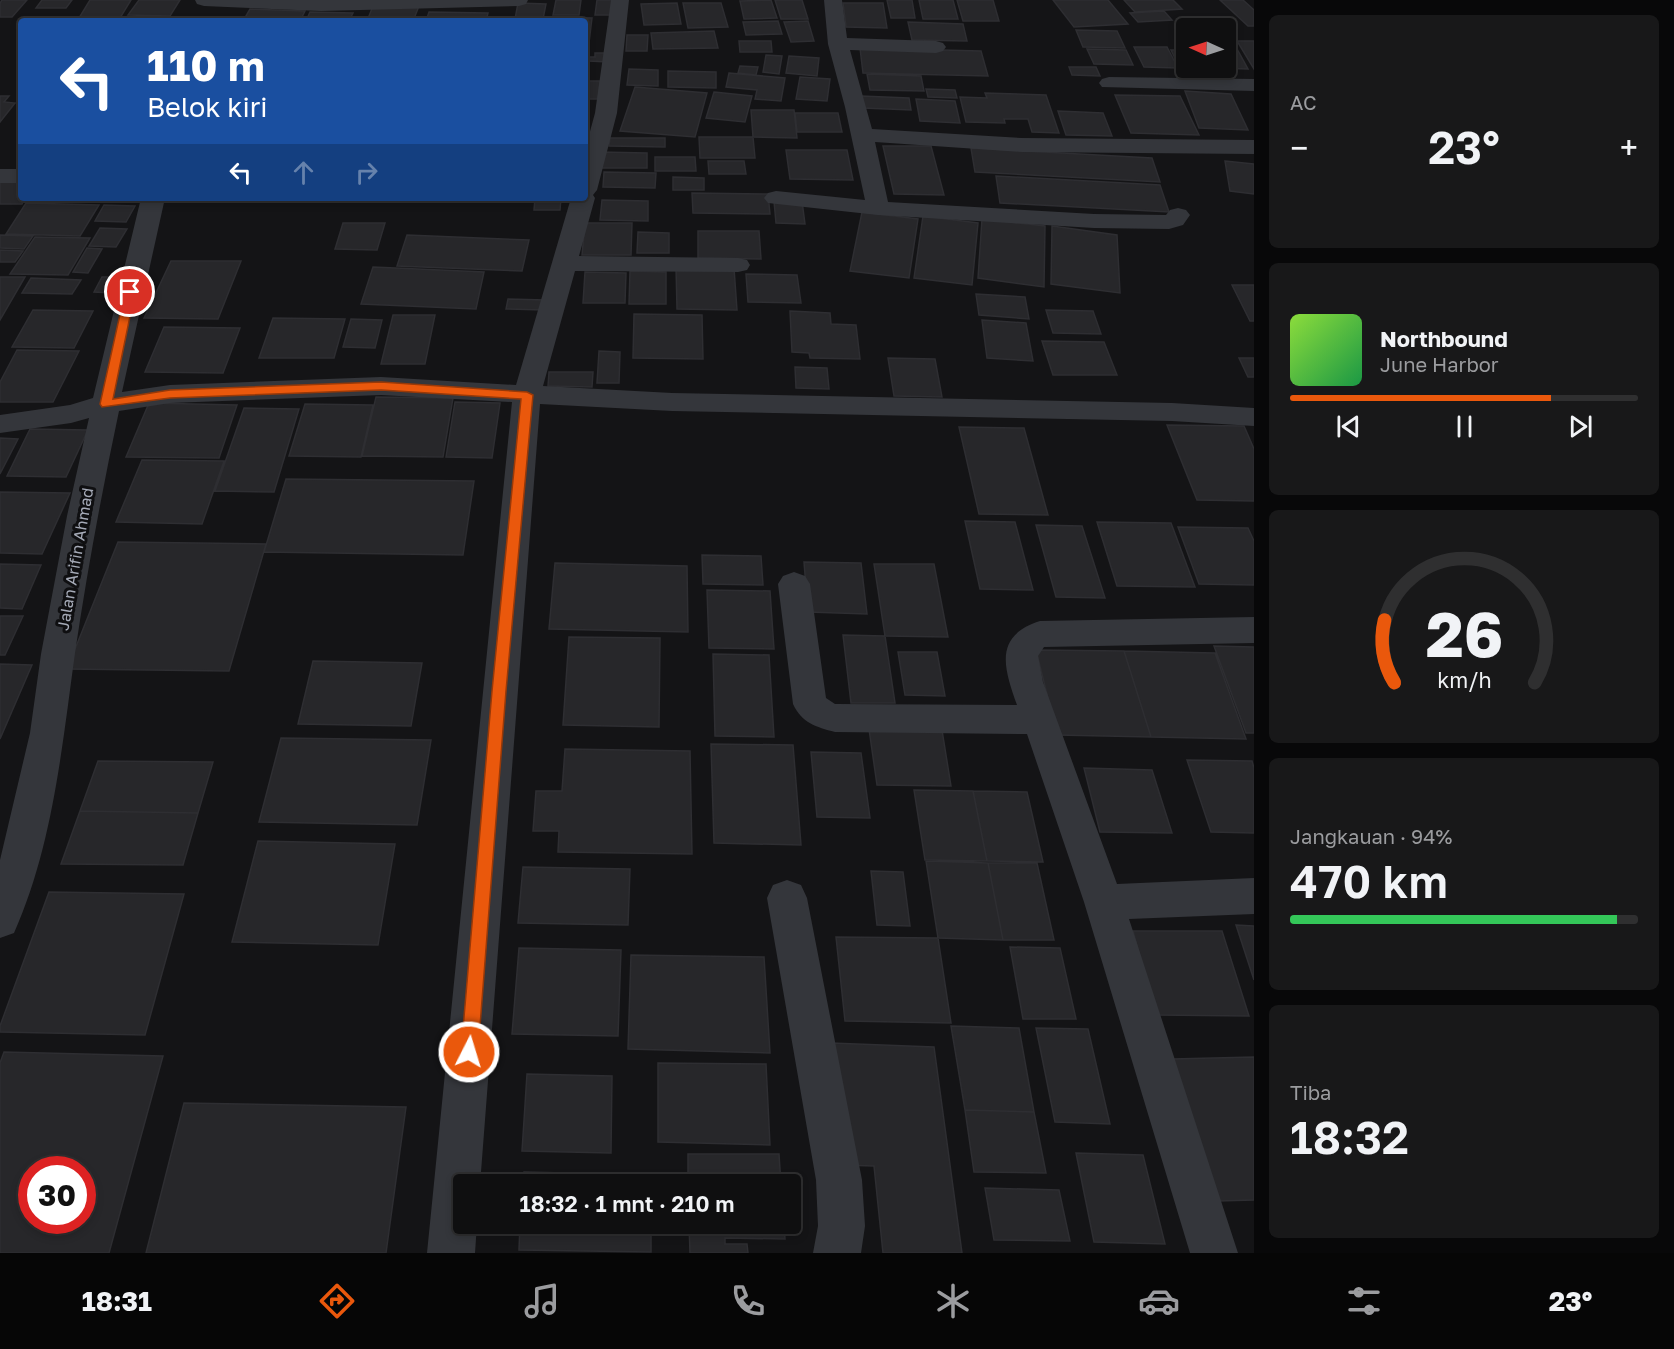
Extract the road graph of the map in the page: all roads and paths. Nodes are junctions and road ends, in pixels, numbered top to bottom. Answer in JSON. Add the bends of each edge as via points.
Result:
{"nodes":[{"id":1,"x":204,"y":0,"type":"edge"},
{"id":2,"x":519,"y":0,"type":"edge"},
{"id":3,"x":620,"y":0,"type":"edge"},
{"id":4,"x":833,"y":0,"type":"edge"},
{"id":5,"x":322,"y":2,"type":"edge"},
{"id":6,"x":223,"y":3,"type":"junction"},
{"id":7,"x":216,"y":18,"type":"edge"},
{"id":8,"x":838,"y":45,"type":"junction"},
{"id":9,"x":936,"y":47,"type":"dead end"},
{"id":10,"x":1109,"y":83,"type":"dead end"},
{"id":11,"x":1254,"y":85,"type":"edge"},
{"id":12,"x":863,"y":135,"type":"junction"},
{"id":13,"x":1254,"y":147,"type":"edge"},
{"id":14,"x":0,"y":176,"type":"edge"},
{"id":15,"x":18,"y":176,"type":"edge"},
{"id":16,"x":588,"y":179,"type":"edge"},
{"id":17,"x":776,"y":198,"type":"dead end"},
{"id":18,"x":152,"y":201,"type":"edge"},
{"id":19,"x":582,"y":201,"type":"edge"},
{"id":20,"x":878,"y":208,"type":"junction"},
{"id":21,"x":1178,"y":215,"type":"dead end"},
{"id":22,"x":566,"y":263,"type":"junction"},
{"id":23,"x":738,"y":265,"type":"dead end"},
{"id":24,"x":527,"y":395,"type":"junction"},
{"id":25,"x":106,"y":404,"type":"junction"},
{"id":26,"x":1254,"y":417,"type":"edge"},
{"id":27,"x":0,"y":424,"type":"edge"},
{"id":28,"x":794,"y":584,"type":"dead end"},
{"id":29,"x":1254,"y":630,"type":"edge"},
{"id":30,"x":1037,"y":720,"type":"junction"},
{"id":31,"x":1254,"y":896,"type":"edge"},
{"id":32,"x":787,"y":898,"type":"dead end"},
{"id":33,"x":1104,"y":902,"type":"junction"},
{"id":34,"x":0,"y":921,"type":"edge"},
{"id":35,"x":451,"y":1253,"type":"edge"},
{"id":36,"x":837,"y":1253,"type":"edge"},
{"id":37,"x":1214,"y":1253,"type":"edge"}],
"edges":[{"from":1,"to":6,"type":"street"},
{"from":2,"to":5,"type":"street"},
{"from":3,"to":16,"type":"street","via":[[606,113]]},
{"from":4,"to":8,"type":"street"},
{"from":5,"to":6,"type":"street"},
{"from":6,"to":7,"type":"street"},
{"from":8,"to":9,"type":"street"},
{"from":8,"to":12,"type":"street"},
{"from":10,"to":11,"type":"street"},
{"from":12,"to":13,"type":"street","via":[[1022,146]]},
{"from":12,"to":20,"type":"street"},
{"from":14,"to":15,"type":"street"},
{"from":17,"to":20,"type":"street"},
{"from":18,"to":25,"type":"street","name":"Jalan Arifin Ahmad"},
{"from":19,"to":22,"type":"street"},
{"from":20,"to":21,"type":"street","via":[[1094,221],[1169,222]]},
{"from":22,"to":23,"type":"street"},
{"from":22,"to":24,"type":"street"},
{"from":24,"to":25,"type":"street","via":[[381,386],[170,394]]},
{"from":24,"to":26,"type":"street"},
{"from":24,"to":35,"type":"street"},
{"from":25,"to":27,"type":"street","via":[[71,414]]},
{"from":25,"to":34,"type":"street","name":"Jalan Arifin Ahmad","via":[[57,654],[48,733],[22,851]]},
{"from":28,"to":30,"type":"street","via":[[810,704],[821,714],[835,718]]},
{"from":29,"to":30,"type":"street","via":[[1040,634],[1030,638],[1021,655],[1021,665]]},
{"from":30,"to":33,"type":"street"},
{"from":31,"to":33,"type":"street"},
{"from":32,"to":36,"type":"street","via":[[839,1180],[842,1239]]},
{"from":33,"to":37,"type":"street"}]}
